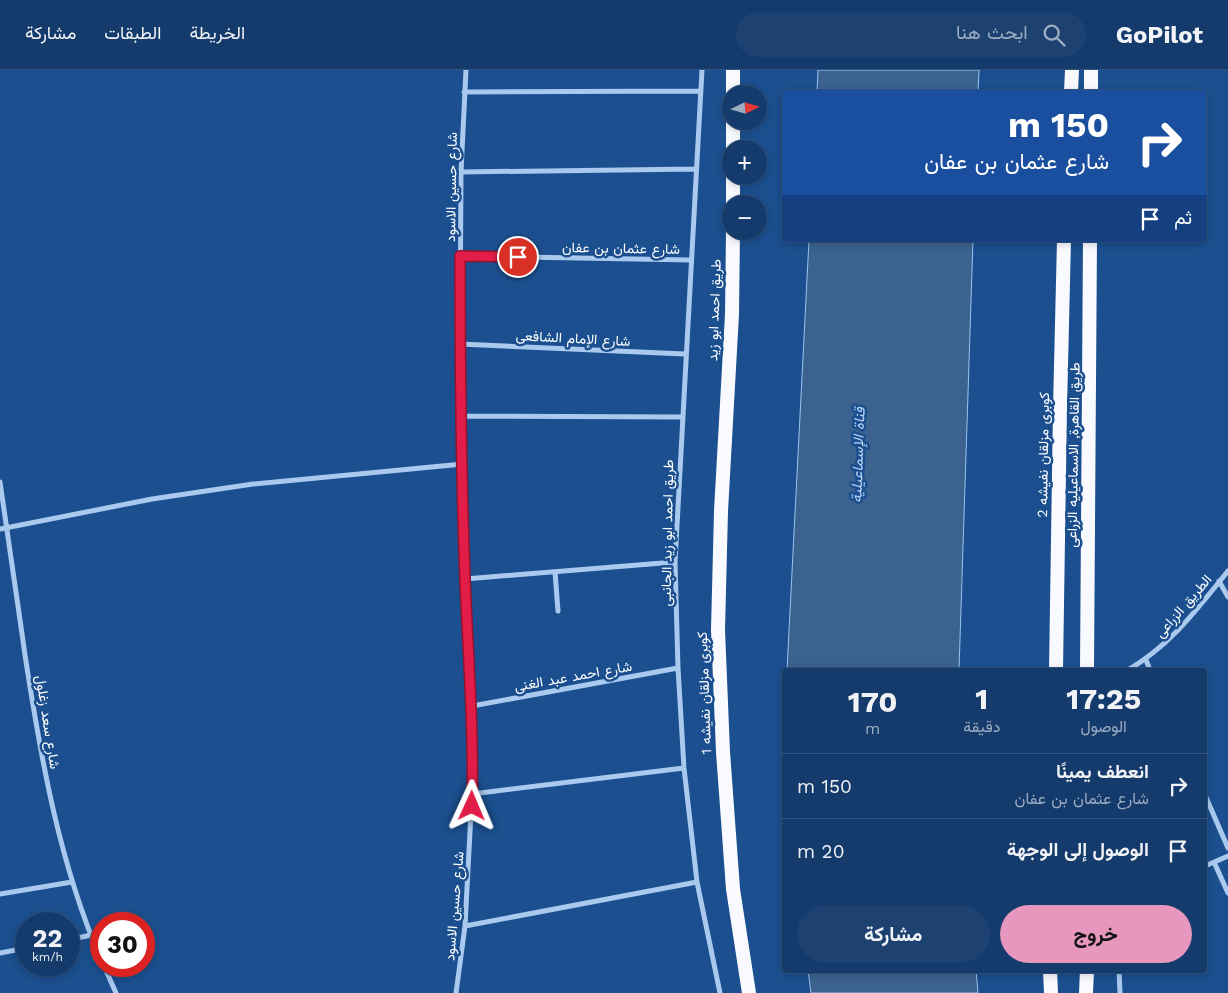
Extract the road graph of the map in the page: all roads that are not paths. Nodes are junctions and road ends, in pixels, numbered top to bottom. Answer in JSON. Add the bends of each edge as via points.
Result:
{"nodes":[{"id":1,"x":466,"y":70,"type":"edge"},
{"id":2,"x":702,"y":70,"type":"edge"},
{"id":3,"x":733,"y":70,"type":"edge"},
{"id":4,"x":1072,"y":70,"type":"edge"},
{"id":5,"x":1091,"y":70,"type":"edge"},
{"id":6,"x":733,"y":85,"type":"edge"},
{"id":7,"x":1071,"y":90,"type":"edge"},
{"id":8,"x":1090,"y":90,"type":"edge"},
{"id":9,"x":699,"y":91,"type":"junction"},
{"id":10,"x":464,"y":92,"type":"junction"},
{"id":11,"x":695,"y":169,"type":"junction"},
{"id":12,"x":461,"y":172,"type":"junction"},
{"id":13,"x":732,"y":240,"type":"edge"},
{"id":14,"x":1064,"y":242,"type":"edge"},
{"id":15,"x":1090,"y":242,"type":"edge"},
{"id":16,"x":460,"y":256,"type":"junction"},
{"id":17,"x":690,"y":260,"type":"junction"},
{"id":18,"x":460,"y":344,"type":"junction"},
{"id":19,"x":685,"y":354,"type":"junction"},
{"id":20,"x":727,"y":390,"type":"joint"},
{"id":21,"x":462,"y":416,"type":"junction"},
{"id":22,"x":682,"y":417,"type":"junction"},
{"id":23,"x":463,"y":464,"type":"junction"},
{"id":24,"x":0,"y":482,"type":"edge"},
{"id":25,"x":6,"y":528,"type":"junction"},
{"id":26,"x":0,"y":529,"type":"edge"},
{"id":27,"x":675,"y":562,"type":"junction"},
{"id":28,"x":1228,"y":571,"type":"edge"},
{"id":29,"x":556,"y":572,"type":"junction"},
{"id":30,"x":465,"y":579,"type":"junction"},
{"id":31,"x":1219,"y":581,"type":"junction"},
{"id":32,"x":1228,"y":597,"type":"edge"},
{"id":33,"x":558,"y":611,"type":"dead end"},
{"id":34,"x":1146,"y":660,"type":"junction"},
{"id":35,"x":678,"y":668,"type":"junction"},
{"id":36,"x":1056,"y":668,"type":"edge"},
{"id":37,"x":1087,"y":668,"type":"edge"},
{"id":38,"x":1132,"y":668,"type":"edge"},
{"id":39,"x":1149,"y":668,"type":"edge"},
{"id":40,"x":472,"y":706,"type":"junction"},
{"id":41,"x":684,"y":768,"type":"junction"},
{"id":42,"x":472,"y":794,"type":"junction"},
{"id":43,"x":1207,"y":800,"type":"edge"},
{"id":44,"x":1228,"y":848,"type":"edge"},
{"id":45,"x":1228,"y":856,"type":"edge"},
{"id":46,"x":1214,"y":862,"type":"junction"},
{"id":47,"x":1207,"y":865,"type":"edge"},
{"id":48,"x":72,"y":882,"type":"junction"},
{"id":49,"x":697,"y":882,"type":"junction"},
{"id":50,"x":1228,"y":893,"type":"edge"},
{"id":51,"x":0,"y":894,"type":"edge"},
{"id":52,"x":465,"y":926,"type":"junction"},
{"id":53,"x":90,"y":932,"type":"edge"},
{"id":54,"x":15,"y":950,"type":"edge"},
{"id":55,"x":0,"y":953,"type":"edge"},
{"id":56,"x":1050,"y":973,"type":"edge"},
{"id":57,"x":1087,"y":973,"type":"edge"},
{"id":58,"x":1119,"y":973,"type":"edge"},
{"id":59,"x":109,"y":977,"type":"edge"},
{"id":60,"x":116,"y":993,"type":"edge"},
{"id":61,"x":456,"y":993,"type":"edge"},
{"id":62,"x":719,"y":993,"type":"edge"},
{"id":63,"x":749,"y":993,"type":"edge"},
{"id":64,"x":1051,"y":993,"type":"edge"},
{"id":65,"x":1086,"y":993,"type":"edge"},
{"id":66,"x":1120,"y":993,"type":"edge"}],
"edges":[{"from":1,"to":10,"type":"street","name":"شارع حسين الاسود"},
{"from":2,"to":9,"type":"street","name":"طريق احمد ابو زيد الجانبى"},
{"from":3,"to":6,"type":"highway"},
{"from":4,"to":7,"type":"highway"},
{"from":5,"to":8,"type":"highway"},
{"from":9,"to":10,"type":"street"},
{"from":9,"to":11,"type":"street","name":"طريق احمد ابو زيد الجانبى"},
{"from":10,"to":12,"type":"street","name":"شارع حسين الاسود"},
{"from":11,"to":12,"type":"street"},
{"from":11,"to":17,"type":"street","name":"طريق احمد ابو زيد الجانبى"},
{"from":12,"to":16,"type":"street","name":"شارع حسين الاسود"},
{"from":13,"to":20,"type":"highway","name":"طريق احمد ابو زيد"},
{"from":14,"to":36,"type":"highway","name":"كوبرى مزلقان نفيشه 2"},
{"from":15,"to":37,"type":"highway","name":"طريق القاهرة, الاسماعيليه الزراعى"},
{"from":16,"to":17,"type":"street","name":"شارع عثمان بن عفان"},
{"from":16,"to":18,"type":"street","name":"شارع حسين الاسود"},
{"from":17,"to":19,"type":"street","name":"طريق احمد ابو زيد الجانبى"},
{"from":18,"to":19,"type":"street","name":"شارع الإمام الشافعى"},
{"from":18,"to":21,"type":"street","name":"شارع حسين الاسود"},
{"from":19,"to":22,"type":"street","name":"طريق احمد ابو زيد الجانبى"},
{"from":20,"to":63,"type":"highway","name":"كوبرى مزلقان نفيشه 1","via":[[718,630],[733,889]]},
{"from":21,"to":22,"type":"street"},
{"from":21,"to":23,"type":"street","name":"شارع حسين الاسود"},
{"from":22,"to":27,"type":"street","name":"طريق احمد ابو زيد الجانبى"},
{"from":23,"to":25,"type":"street","via":[[253,484],[152,499]]},
{"from":23,"to":30,"type":"street","name":"شارع حسين الاسود"},
{"from":24,"to":25,"type":"street","name":"شارع سعد زغلول"},
{"from":25,"to":26,"type":"street"},
{"from":25,"to":48,"type":"street","name":"شارع سعد زغلول","via":[[42,760]]},
{"from":27,"to":29,"type":"street"},
{"from":27,"to":35,"type":"street","name":"طريق احمد ابو زيد الجانبى"},
{"from":28,"to":31,"type":"street","name":"الطريق الزراعى"},
{"from":29,"to":30,"type":"street"},
{"from":29,"to":33,"type":"street"},
{"from":30,"to":40,"type":"street","name":"شارع حسين الاسود"},
{"from":31,"to":32,"type":"street"},
{"from":31,"to":34,"type":"street","name":"الطريق الزراعى","via":[[1176,634]]},
{"from":34,"to":38,"type":"street","name":"الطريق الزراعى"},
{"from":34,"to":39,"type":"street"},
{"from":35,"to":40,"type":"street","name":"شارع احمد عبد الغنى"},
{"from":35,"to":41,"type":"street","name":"طريق احمد ابو زيد الجانبى"},
{"from":40,"to":42,"type":"street","name":"شارع حسين الاسود"},
{"from":41,"to":42,"type":"street"},
{"from":41,"to":49,"type":"street","name":"طريق احمد ابو زيد الجانبى"},
{"from":42,"to":52,"type":"street","name":"شارع حسين الاسود"},
{"from":43,"to":44,"type":"street"},
{"from":45,"to":46,"type":"street"},
{"from":46,"to":47,"type":"street"},
{"from":46,"to":50,"type":"street"},
{"from":48,"to":51,"type":"street"},
{"from":48,"to":53,"type":"street","name":"شارع سعد زغلول"},
{"from":49,"to":52,"type":"street"},
{"from":49,"to":62,"type":"street","name":"طريق احمد ابو زيد الجانبى"},
{"from":52,"to":61,"type":"street","name":"شارع حسين الاسود"},
{"from":54,"to":55,"type":"street"},
{"from":56,"to":64,"type":"highway"},
{"from":57,"to":65,"type":"highway"},
{"from":58,"to":66,"type":"street"},
{"from":59,"to":60,"type":"street"}]}
